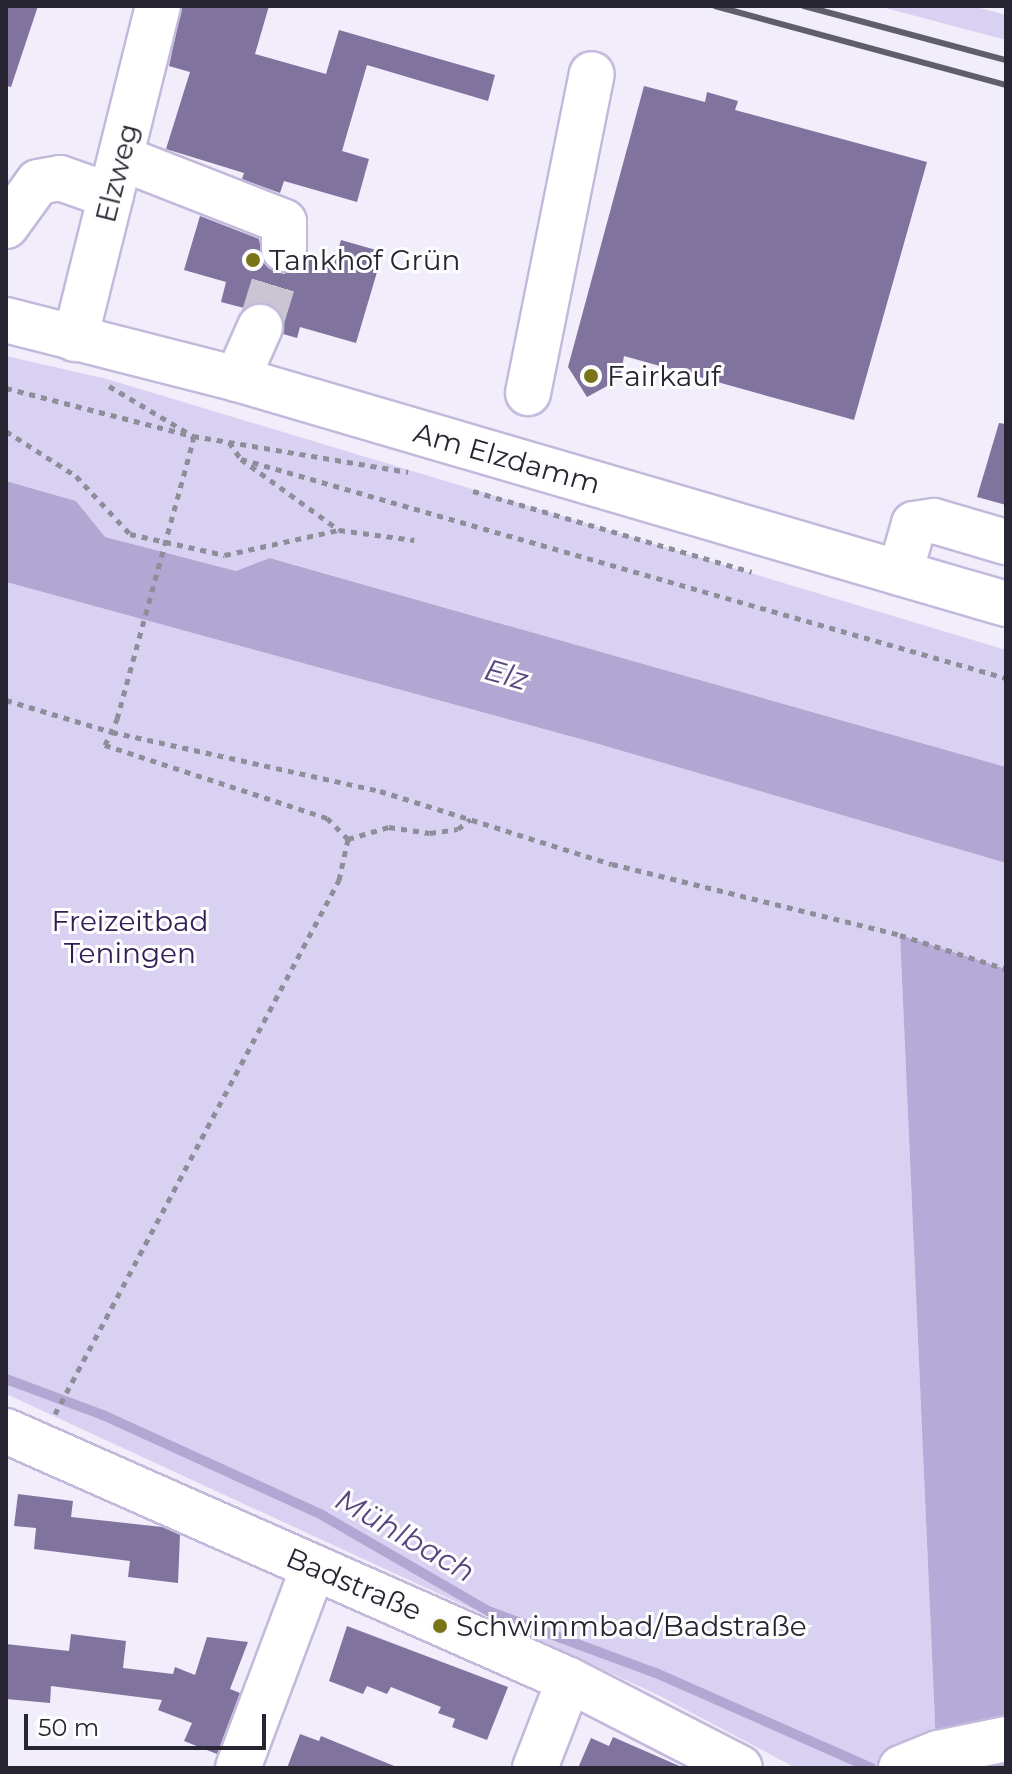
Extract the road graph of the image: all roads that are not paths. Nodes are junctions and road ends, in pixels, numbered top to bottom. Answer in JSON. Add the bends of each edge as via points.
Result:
{"nodes":[{"id":1,"x":158,"y":6,"type":"edge"},
{"id":2,"x":592,"y":74,"type":"dead end"},
{"id":3,"x":116,"y":177,"type":"junction"},
{"id":4,"x":6,"y":226,"type":"edge"},
{"id":5,"x":284,"y":249,"type":"tunnel mouth"},
{"id":6,"x":6,"y":320,"type":"edge"},
{"id":7,"x":260,"y":327,"type":"tunnel mouth"},
{"id":8,"x":95,"y":345,"type":"junction"},
{"id":9,"x":237,"y":379,"type":"junction"},
{"id":10,"x":528,"y":393,"type":"dead end"},
{"id":11,"x":1006,"y":542,"type":"edge"},
{"id":12,"x":900,"y":573,"type":"junction"},
{"id":13,"x":1006,"y":604,"type":"edge"},
{"id":14,"x":6,"y":1431,"type":"edge"},
{"id":15,"x":313,"y":1568,"type":"junction"},
{"id":16,"x":569,"y":1680,"type":"junction"},
{"id":17,"x":1006,"y":1739,"type":"edge"},
{"id":18,"x":238,"y":1768,"type":"edge"},
{"id":19,"x":535,"y":1768,"type":"edge"},
{"id":20,"x":740,"y":1768,"type":"edge"},
{"id":21,"x":901,"y":1768,"type":"edge"}],
"edges":[{"from":1,"to":3,"type":"street","name":"Elzweg"},
{"from":2,"to":10,"type":"street"},
{"from":3,"to":4,"type":"street","via":[[38,182]]},
{"from":3,"to":5,"type":"street","via":[[284,222]]},
{"from":3,"to":8,"type":"street","name":"Elzweg"},
{"from":6,"to":8,"type":"street","name":"Am Elzdamm"},
{"from":7,"to":9,"type":"street"},
{"from":8,"to":9,"type":"street","name":"Am Elzdamm"},
{"from":9,"to":12,"type":"street","name":"Am Elzdamm"},
{"from":11,"to":12,"type":"street","via":[[934,521],[914,524]]},
{"from":12,"to":13,"type":"street","name":"Am Elzdamm"},
{"from":14,"to":15,"type":"street","name":"Badstraße"},
{"from":15,"to":16,"type":"street","name":"Badstraße"},
{"from":15,"to":18,"type":"street"},
{"from":16,"to":19,"type":"street"},
{"from":16,"to":20,"type":"street","name":"Badstraße"},
{"from":17,"to":21,"type":"street","via":[[938,1753]]}]}
